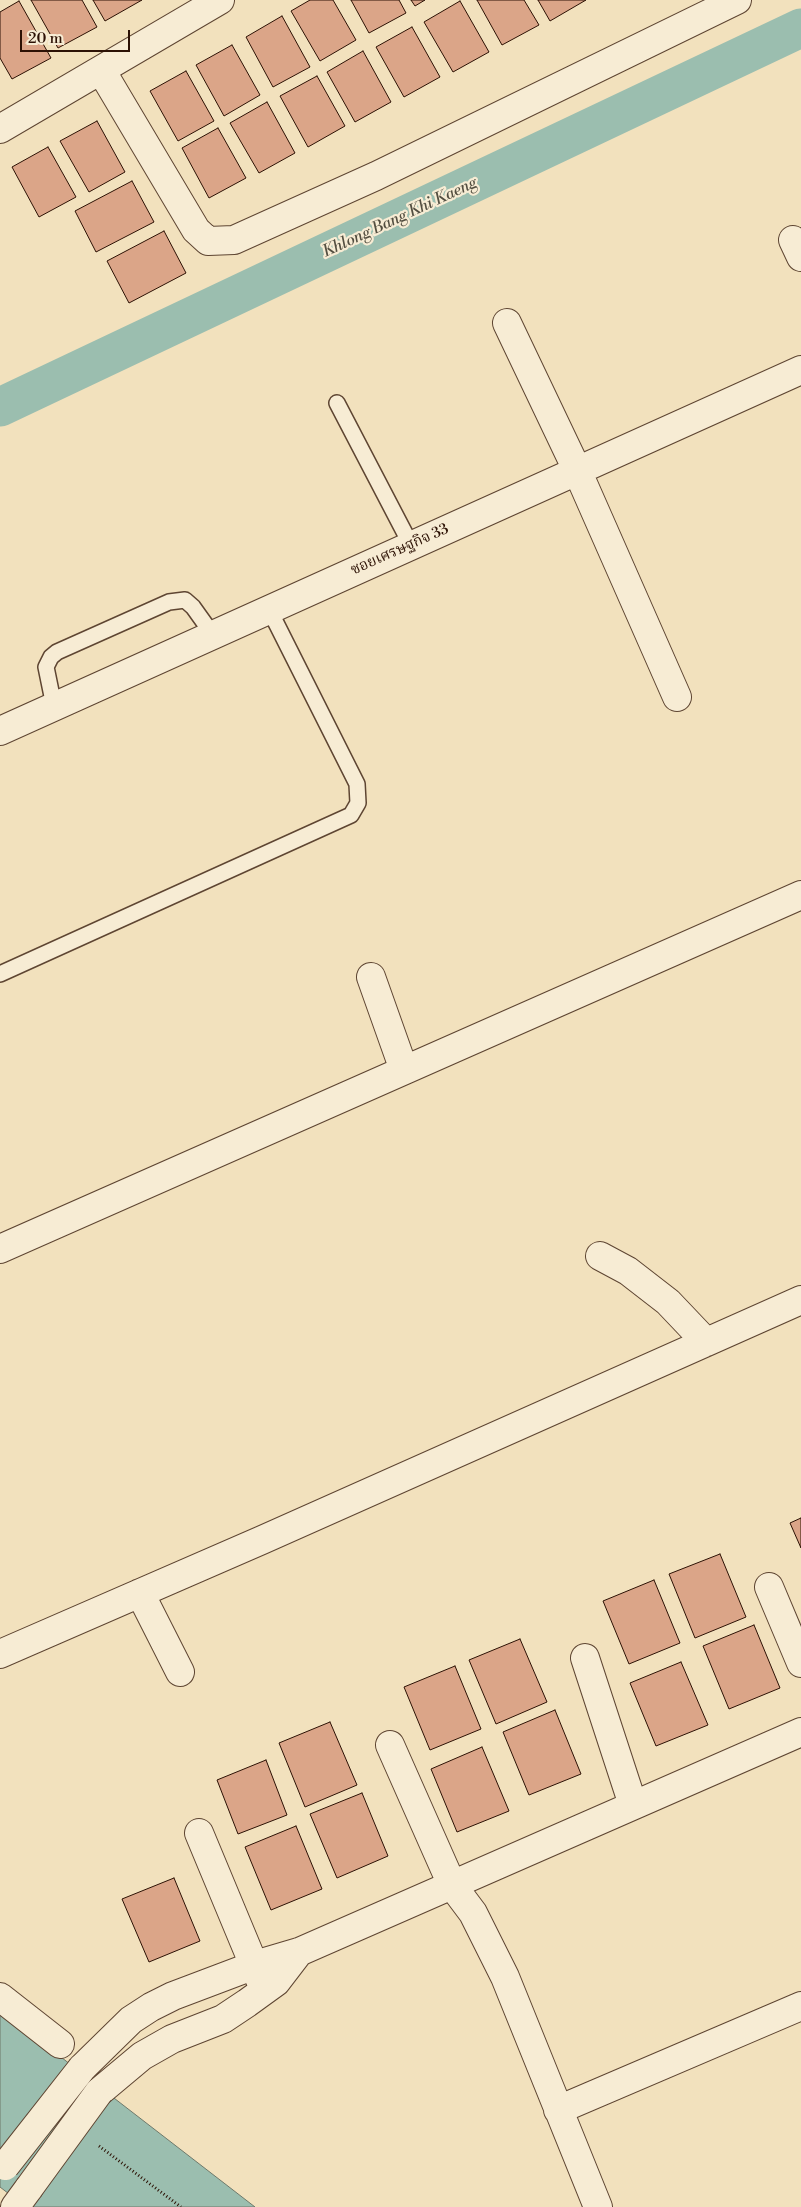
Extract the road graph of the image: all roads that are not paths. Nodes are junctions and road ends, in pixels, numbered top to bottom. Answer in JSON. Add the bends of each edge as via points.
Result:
{"nodes":[{"id":1,"x":220,"y":0,"type":"edge"},
{"id":2,"x":737,"y":0,"type":"edge"},
{"id":3,"x":101,"y":70,"type":"junction"},
{"id":4,"x":0,"y":129,"type":"edge"},
{"id":5,"x":507,"y":323,"type":"dead end"},
{"id":6,"x":801,"y":370,"type":"edge"},
{"id":7,"x":337,"y":403,"type":"dead end"},
{"id":8,"x":577,"y":470,"type":"junction"},
{"id":9,"x":411,"y":545,"type":"junction"},
{"id":10,"x":269,"y":609,"type":"junction"},
{"id":11,"x":213,"y":635,"type":"junction"},
{"id":12,"x":677,"y":697,"type":"dead end"},
{"id":13,"x":54,"y":706,"type":"junction"},
{"id":14,"x":0,"y":731,"type":"edge"},
{"id":15,"x":801,"y":895,"type":"edge"},
{"id":16,"x":0,"y":974,"type":"edge"},
{"id":17,"x":371,"y":978,"type":"dead end"},
{"id":18,"x":404,"y":1070,"type":"junction"},
{"id":19,"x":0,"y":1249,"type":"edge"},
{"id":20,"x":600,"y":1256,"type":"dead end"},
{"id":21,"x":801,"y":1300,"type":"edge"},
{"id":22,"x":706,"y":1342,"type":"junction"},
{"id":23,"x":769,"y":1587,"type":"dead end"},
{"id":24,"x":140,"y":1593,"type":"junction"},
{"id":25,"x":0,"y":1654,"type":"edge"},
{"id":26,"x":585,"y":1658,"type":"dead end"},
{"id":27,"x":801,"y":1663,"type":"edge"},
{"id":28,"x":180,"y":1672,"type":"dead end"},
{"id":29,"x":801,"y":1732,"type":"edge"},
{"id":30,"x":390,"y":1745,"type":"dead end"},
{"id":31,"x":633,"y":1805,"type":"junction"},
{"id":32,"x":200,"y":1833,"type":"dead end"},
{"id":33,"x":452,"y":1885,"type":"junction"},
{"id":34,"x":298,"y":1952,"type":"junction"},
{"id":35,"x":255,"y":1965,"type":"junction"},
{"id":36,"x":264,"y":1991,"type":"junction"},
{"id":37,"x":0,"y":1998,"type":"edge"},
{"id":38,"x":801,"y":2006,"type":"edge"},
{"id":39,"x":60,"y":2044,"type":"dead end"},
{"id":40,"x":558,"y":2110,"type":"junction"},
{"id":41,"x":2,"y":2169,"type":"edge"},
{"id":42,"x":22,"y":2197,"type":"edge"},
{"id":43,"x":598,"y":2207,"type":"edge"}],
"edges":[{"from":1,"to":3,"type":"street"},
{"from":2,"to":3,"type":"street","via":[[376,176],[234,240],[208,241],[196,230]]},
{"from":3,"to":4,"type":"street"},
{"from":5,"to":8,"type":"street"},
{"from":6,"to":8,"type":"street","name":"ซอยเศรษฐกิจ 33"},
{"from":7,"to":9,"type":"lane"},
{"from":8,"to":9,"type":"street","name":"ซอยเศรษฐกิจ 33"},
{"from":8,"to":12,"type":"street"},
{"from":9,"to":10,"type":"street","name":"ซอยเศรษฐกิจ 33"},
{"from":10,"to":11,"type":"street","name":"ซอยเศรษฐกิจ 33"},
{"from":10,"to":16,"type":"lane","via":[[357,784],[358,803],[351,815]]},
{"from":11,"to":13,"type":"street","name":"ซอยเศรษฐกิจ 33"},
{"from":11,"to":13,"type":"lane","via":[[185,600],[169,602],[92,636],[51,657],[46,667]]},
{"from":13,"to":14,"type":"street","name":"ซอยเศรษฐกิจ 33"},
{"from":15,"to":18,"type":"street"},
{"from":17,"to":18,"type":"street"},
{"from":18,"to":19,"type":"street"},
{"from":20,"to":22,"type":"street","via":[[628,1271],[668,1302]]},
{"from":21,"to":22,"type":"street"},
{"from":22,"to":24,"type":"street"},
{"from":23,"to":27,"type":"street"},
{"from":24,"to":25,"type":"street"},
{"from":24,"to":28,"type":"street"},
{"from":26,"to":31,"type":"street"},
{"from":29,"to":31,"type":"street"},
{"from":30,"to":33,"type":"street"},
{"from":31,"to":33,"type":"street"},
{"from":32,"to":35,"type":"street"},
{"from":33,"to":34,"type":"street"},
{"from":33,"to":40,"type":"street","via":[[473,1913],[505,1977]]},
{"from":34,"to":35,"type":"street"},
{"from":34,"to":36,"type":"street","via":[[276,1982]]},
{"from":35,"to":36,"type":"street"},
{"from":35,"to":41,"type":"street","bridge":true,"via":[[151,2007],[131,2020],[82,2068]]},
{"from":36,"to":42,"type":"street","bridge":true,"via":[[222,2019],[172,2039],[142,2056],[100,2092]]},
{"from":37,"to":39,"type":"street"},
{"from":38,"to":40,"type":"street"},
{"from":40,"to":43,"type":"street"}]}
